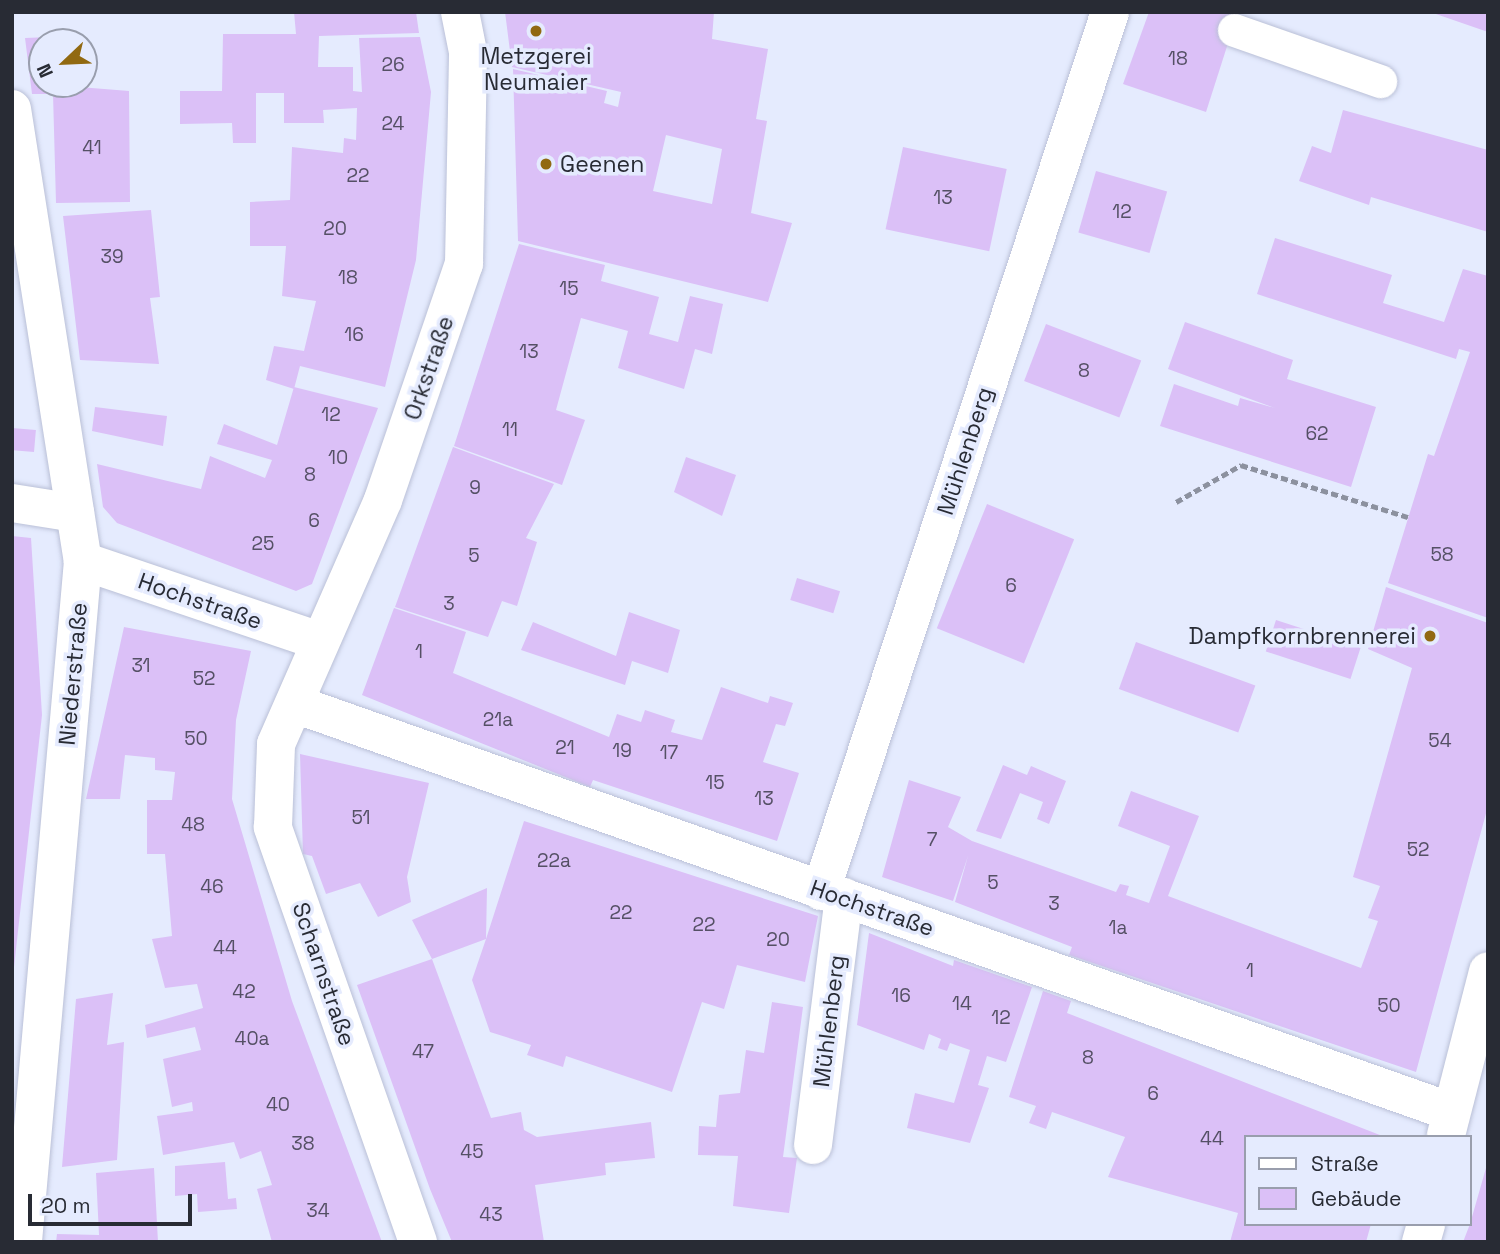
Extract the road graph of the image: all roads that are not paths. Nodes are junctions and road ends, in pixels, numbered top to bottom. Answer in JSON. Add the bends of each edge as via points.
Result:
{"nodes":[{"id":1,"x":460,"y":12,"type":"edge"},
{"id":2,"x":1110,"y":12,"type":"edge"},
{"id":3,"x":1234,"y":30,"type":"dead end"},
{"id":4,"x":1380,"y":81,"type":"dead end"},
{"id":5,"x":12,"y":109,"type":"edge"},
{"id":6,"x":12,"y":503,"type":"edge"},
{"id":7,"x":75,"y":513,"type":"junction"},
{"id":8,"x":83,"y":561,"type":"junction"},
{"id":9,"x":317,"y":640,"type":"junction"},
{"id":10,"x":295,"y":704,"type":"junction"},
{"id":11,"x":832,"y":894,"type":"junction"},
{"id":12,"x":1488,"y":971,"type":"edge"},
{"id":13,"x":1447,"y":1124,"type":"edge"},
{"id":14,"x":814,"y":1146,"type":"dead end"},
{"id":15,"x":23,"y":1242,"type":"edge"},
{"id":16,"x":418,"y":1242,"type":"edge"}],
"edges":[{"from":1,"to":9,"type":"street","name":"Orkstraße","via":[[468,52],[464,264],[383,500]]},
{"from":2,"to":11,"type":"street","name":"Mühlenberg"},
{"from":3,"to":4,"type":"lane"},
{"from":5,"to":7,"type":"street","name":"Niederstraße"},
{"from":6,"to":7,"type":"street"},
{"from":7,"to":8,"type":"street","name":"Niederstraße"},
{"from":8,"to":9,"type":"street","name":"Hochstraße"},
{"from":8,"to":15,"type":"street","name":"Niederstraße"},
{"from":9,"to":10,"type":"street","name":"Orkstraße"},
{"from":10,"to":11,"type":"street","name":"Hochstraße"},
{"from":10,"to":16,"type":"street","name":"Scharnstraße","via":[[276,744],[273,827]]},
{"from":11,"to":13,"type":"street","name":"Hochstraße"},
{"from":11,"to":14,"type":"street","name":"Mühlenberg"},
{"from":12,"to":13,"type":"street"}]}
